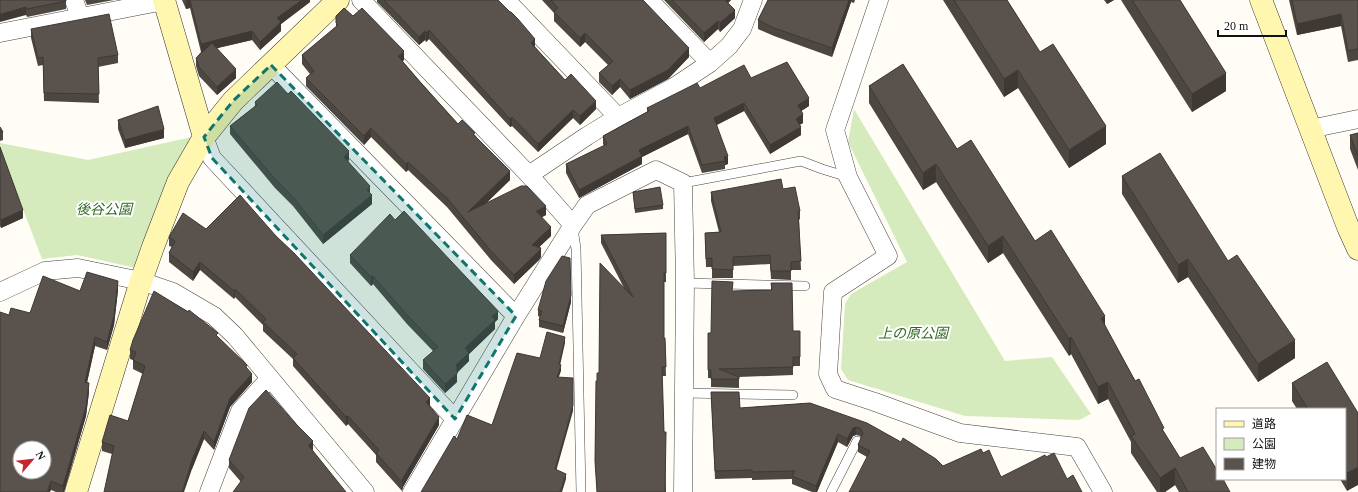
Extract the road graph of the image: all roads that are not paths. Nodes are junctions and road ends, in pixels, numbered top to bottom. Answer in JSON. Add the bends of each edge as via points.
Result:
{"nodes":[{"id":1,"x":74,"y":0,"type":"edge"},
{"id":2,"x":164,"y":0,"type":"edge"},
{"id":3,"x":338,"y":0,"type":"edge"},
{"id":4,"x":361,"y":0,"type":"edge"},
{"id":5,"x":506,"y":0,"type":"edge"},
{"id":6,"x":649,"y":0,"type":"edge"},
{"id":7,"x":753,"y":0,"type":"edge"},
{"id":8,"x":879,"y":0,"type":"edge"},
{"id":9,"x":1261,"y":0,"type":"edge"},
{"id":10,"x":80,"y":17,"type":"junction"},
{"id":11,"x":0,"y":33,"type":"edge"},
{"id":12,"x":710,"y":63,"type":"junction"},
{"id":13,"x":271,"y":64,"type":"junction"},
{"id":14,"x":618,"y":117,"type":"junction"},
{"id":15,"x":1358,"y":119,"type":"edge"},
{"id":16,"x":1310,"y":130,"type":"junction"},
{"id":17,"x":204,"y":137,"type":"junction"},
{"id":18,"x":529,"y":176,"type":"junction"},
{"id":19,"x":848,"y":177,"type":"junction"},
{"id":20,"x":683,"y":183,"type":"junction"},
{"id":21,"x":573,"y":224,"type":"junction"},
{"id":22,"x":1358,"y":249,"type":"edge"},
{"id":23,"x":141,"y":281,"type":"junction"},
{"id":24,"x":685,"y":283,"type":"junction"},
{"id":25,"x":805,"y":286,"type":"dead end"},
{"id":26,"x":0,"y":292,"type":"edge"},
{"id":27,"x":516,"y":316,"type":"junction"},
{"id":28,"x":270,"y":378,"type":"junction"},
{"id":29,"x":684,"y":393,"type":"junction"},
{"id":30,"x":793,"y":395,"type":"dead end"},
{"id":31,"x":455,"y":420,"type":"junction"},
{"id":32,"x":858,"y":441,"type":"edge"},
{"id":33,"x":211,"y":491,"type":"edge"},
{"id":34,"x":76,"y":492,"type":"edge"},
{"id":35,"x":365,"y":492,"type":"edge"},
{"id":36,"x":412,"y":492,"type":"edge"},
{"id":37,"x":581,"y":492,"type":"edge"},
{"id":38,"x":683,"y":492,"type":"edge"},
{"id":39,"x":831,"y":492,"type":"edge"},
{"id":40,"x":1103,"y":492,"type":"edge"}],
"edges":[{"from":1,"to":10,"type":"street"},
{"from":2,"to":10,"type":"street"},
{"from":2,"to":17,"type":"street"},
{"from":3,"to":13,"type":"street"},
{"from":4,"to":18,"type":"street"},
{"from":5,"to":14,"type":"street"},
{"from":6,"to":12,"type":"street"},
{"from":7,"to":12,"type":"street","via":[[742,28],[729,46]]},
{"from":8,"to":19,"type":"street","via":[[835,130]]},
{"from":9,"to":16,"type":"street"},
{"from":10,"to":11,"type":"street"},
{"from":12,"to":14,"type":"street","via":[[674,87]]},
{"from":13,"to":17,"type":"street","via":[[233,101]]},
{"from":13,"to":27,"type":"street"},
{"from":14,"to":18,"type":"street"},
{"from":15,"to":16,"type":"street"},
{"from":16,"to":22,"type":"street"},
{"from":17,"to":23,"type":"street","via":[[178,182]]},
{"from":17,"to":31,"type":"street","via":[[212,158]]},
{"from":18,"to":21,"type":"street"},
{"from":19,"to":20,"type":"lane","via":[[801,161]]},
{"from":19,"to":40,"type":"street","via":[[888,256],[833,292],[828,374],[835,389],[960,433],[1077,447]]},
{"from":20,"to":21,"type":"street","via":[[656,170],[587,205]]},
{"from":20,"to":24,"type":"street"},
{"from":21,"to":27,"type":"street"},
{"from":21,"to":37,"type":"lane","via":[[576,248]]},
{"from":23,"to":26,"type":"street","via":[[78,268],[45,271]]},
{"from":23,"to":28,"type":"street","via":[[173,292],[214,316],[235,336]]},
{"from":23,"to":34,"type":"street"},
{"from":24,"to":25,"type":"lane"},
{"from":24,"to":29,"type":"street"},
{"from":27,"to":31,"type":"street"},
{"from":28,"to":33,"type":"street","via":[[240,412]]},
{"from":28,"to":35,"type":"street"},
{"from":29,"to":30,"type":"lane"},
{"from":29,"to":38,"type":"street"},
{"from":31,"to":36,"type":"street"},
{"from":32,"to":39,"type":"lane"}]}
